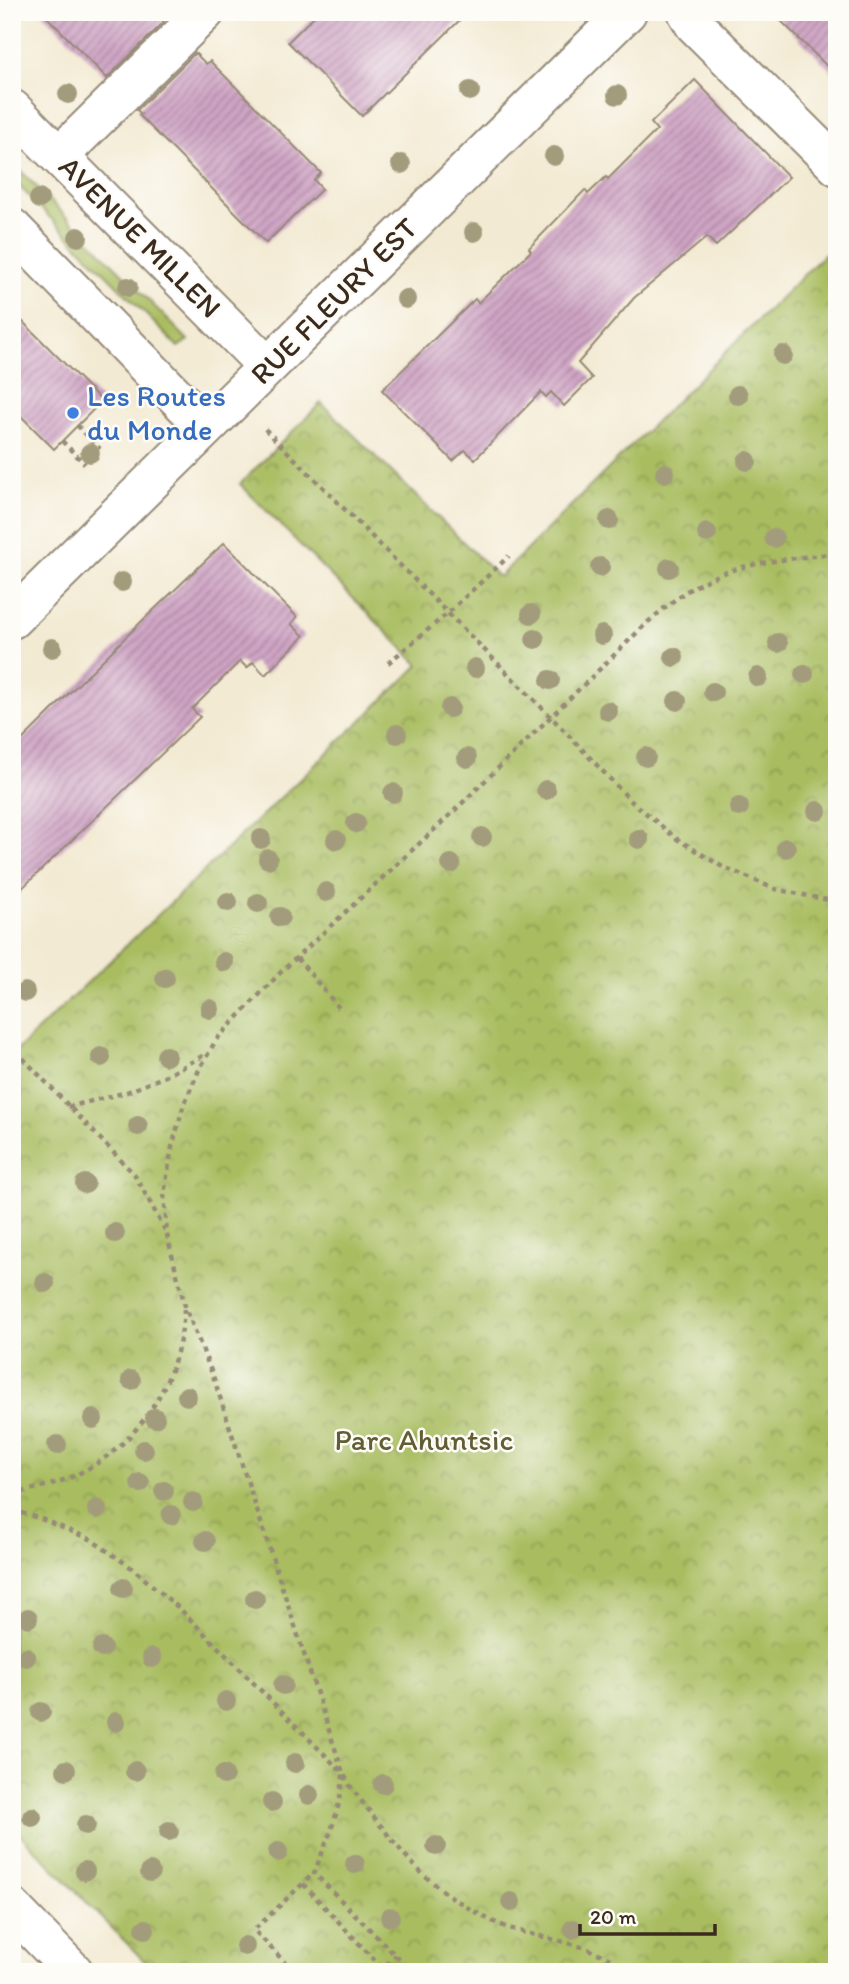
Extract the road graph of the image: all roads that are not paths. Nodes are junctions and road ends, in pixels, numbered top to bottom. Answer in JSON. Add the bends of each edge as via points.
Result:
{"nodes":[{"id":1,"x":205,"y":12,"type":"edge"},
{"id":2,"x":627,"y":12,"type":"edge"},
{"id":3,"x":687,"y":12,"type":"edge"},
{"id":4,"x":12,"y":109,"type":"edge"},
{"id":5,"x":59,"y":156,"type":"junction"},
{"id":6,"x":837,"y":166,"type":"edge"},
{"id":7,"x":12,"y":228,"type":"edge"},
{"id":8,"x":267,"y":366,"type":"junction"},
{"id":9,"x":206,"y":427,"type":"junction"},
{"id":10,"x":12,"y":619,"type":"edge"},
{"id":11,"x":12,"y":1908,"type":"edge"},
{"id":12,"x":74,"y":1972,"type":"edge"}],
"edges":[{"from":1,"to":5,"type":"street"},
{"from":2,"to":8,"type":"street","name":"RUE FLEURY EST"},
{"from":3,"to":6,"type":"street"},
{"from":4,"to":5,"type":"street","name":"AVENUE MILLEN"},
{"from":5,"to":8,"type":"street","name":"AVENUE MILLEN"},
{"from":7,"to":9,"type":"street"},
{"from":8,"to":9,"type":"street","name":"RUE FLEURY EST"},
{"from":9,"to":10,"type":"street","name":"RUE FLEURY EST"},
{"from":11,"to":12,"type":"street"}]}
